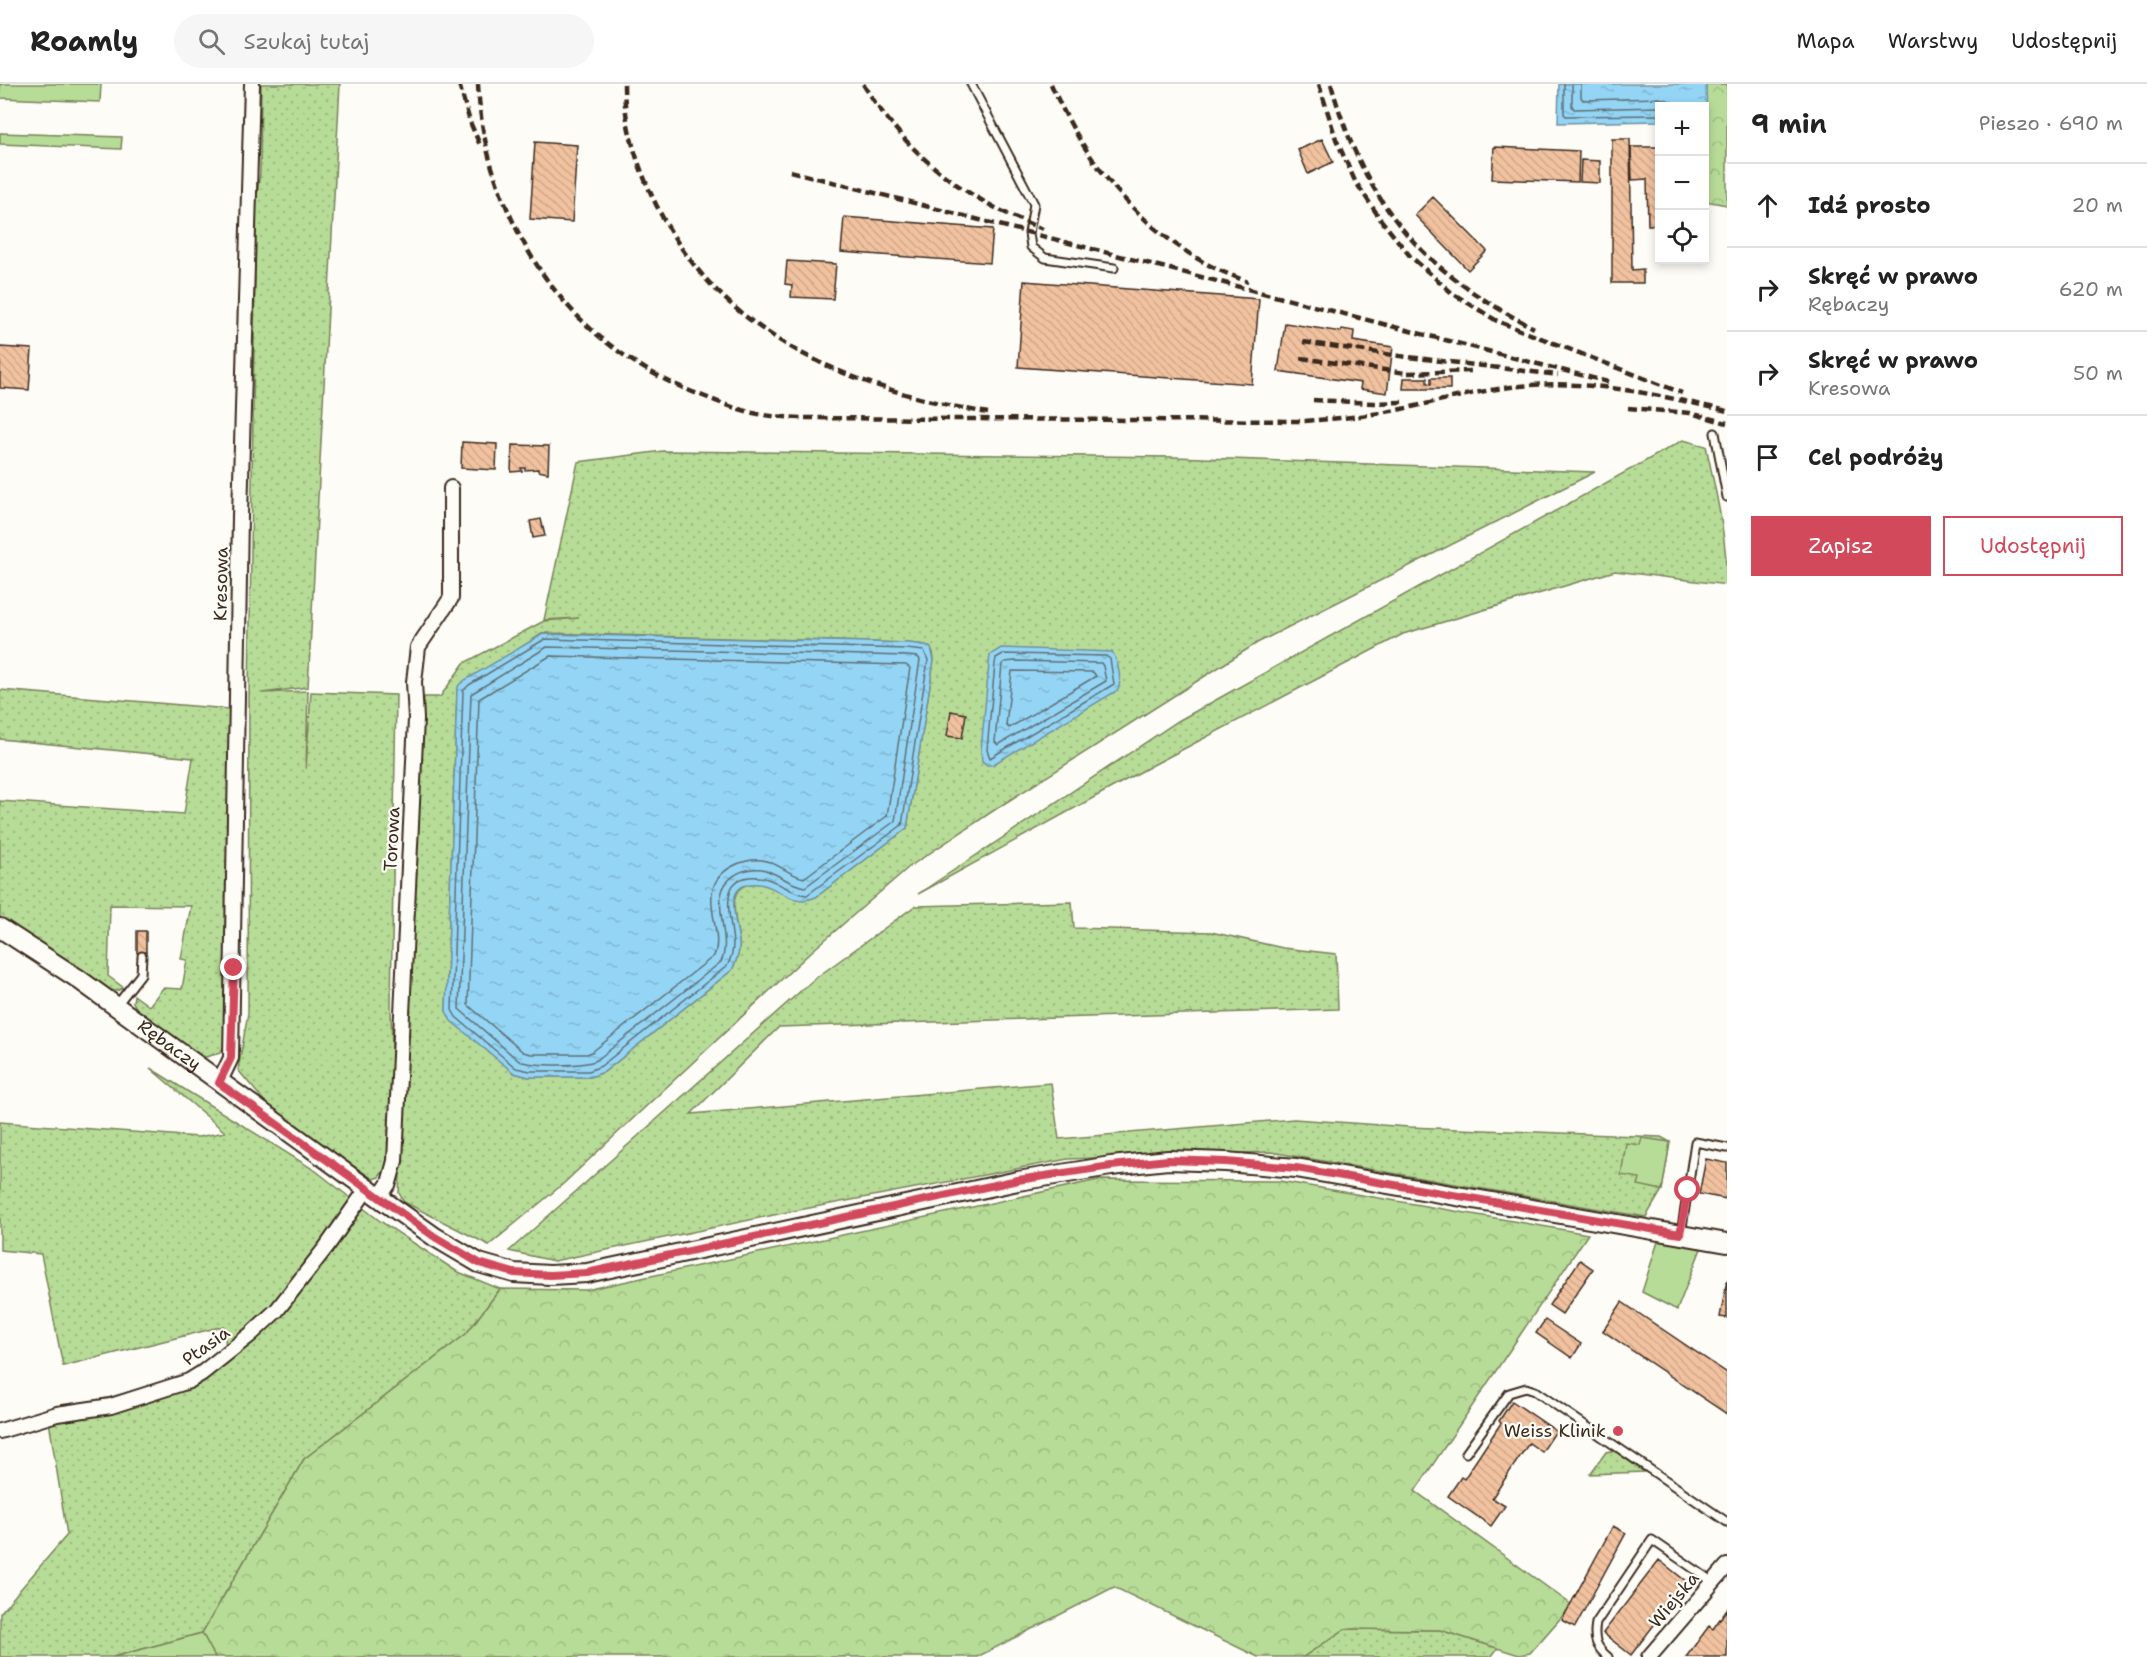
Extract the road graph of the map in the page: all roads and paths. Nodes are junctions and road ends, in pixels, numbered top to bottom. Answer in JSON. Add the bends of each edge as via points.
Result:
{"nodes":[{"id":1,"x":252,"y":84,"type":"edge"},
{"id":2,"x":972,"y":84,"type":"edge"},
{"id":3,"x":1114,"y":268,"type":"dead end"},
{"id":4,"x":1715,"y":433,"type":"dead end"},
{"id":5,"x":451,"y":489,"type":"dead end"},
{"id":6,"x":1727,"y":497,"type":"edge"},
{"id":7,"x":0,"y":928,"type":"edge"},
{"id":8,"x":142,"y":957,"type":"dead end"},
{"id":9,"x":115,"y":1007,"type":"junction"},
{"id":10,"x":219,"y":1083,"type":"junction"},
{"id":11,"x":1727,"y":1148,"type":"edge"},
{"id":12,"x":373,"y":1194,"type":"junction"},
{"id":13,"x":1680,"y":1234,"type":"junction"},
{"id":14,"x":1727,"y":1243,"type":"edge"},
{"id":15,"x":0,"y":1431,"type":"edge"},
{"id":16,"x":1466,"y":1453,"type":"dead end"},
{"id":17,"x":1727,"y":1522,"type":"edge"},
{"id":18,"x":1727,"y":1566,"type":"edge"},
{"id":19,"x":1713,"y":1582,"type":"junction"},
{"id":20,"x":1608,"y":1657,"type":"edge"},
{"id":21,"x":1649,"y":1657,"type":"edge"}],
"edges":[{"from":1,"to":10,"type":"street","name":"Kresowa","via":[[231,1058]]},
{"from":2,"to":3,"type":"lane","via":[[1034,204],[1031,247],[1045,258]]},
{"from":4,"to":6,"type":"lane"},
{"from":5,"to":12,"type":"street","name":"Torowa","via":[[451,598],[418,647],[414,682],[416,719],[395,1161],[389,1183]]},
{"from":7,"to":9,"type":"street","name":"Rębaczy"},
{"from":8,"to":9,"type":"lane","via":[[141,974]]},
{"from":9,"to":10,"type":"street","name":"Rębaczy"},
{"from":10,"to":12,"type":"street","name":"Rębaczy"},
{"from":11,"to":13,"type":"lane","via":[[1695,1142]]},
{"from":12,"to":13,"type":"street","name":"Rębaczy","via":[[479,1263],[514,1273],[550,1275],[587,1273],[1018,1180],[1168,1160],[1296,1168]]},
{"from":12,"to":15,"type":"street","name":"Ptasia","via":[[277,1310],[202,1373],[111,1406],[57,1413]]},
{"from":13,"to":14,"type":"street","name":"Rębaczy"},
{"from":16,"to":17,"type":"lane","via":[[1509,1393],[1526,1388]]},
{"from":18,"to":19,"type":"street","name":"Wiejska"},
{"from":19,"to":20,"type":"lane","via":[[1652,1540],[1596,1623],[1594,1637]]},
{"from":19,"to":21,"type":"street","name":"Wiejska"}]}
